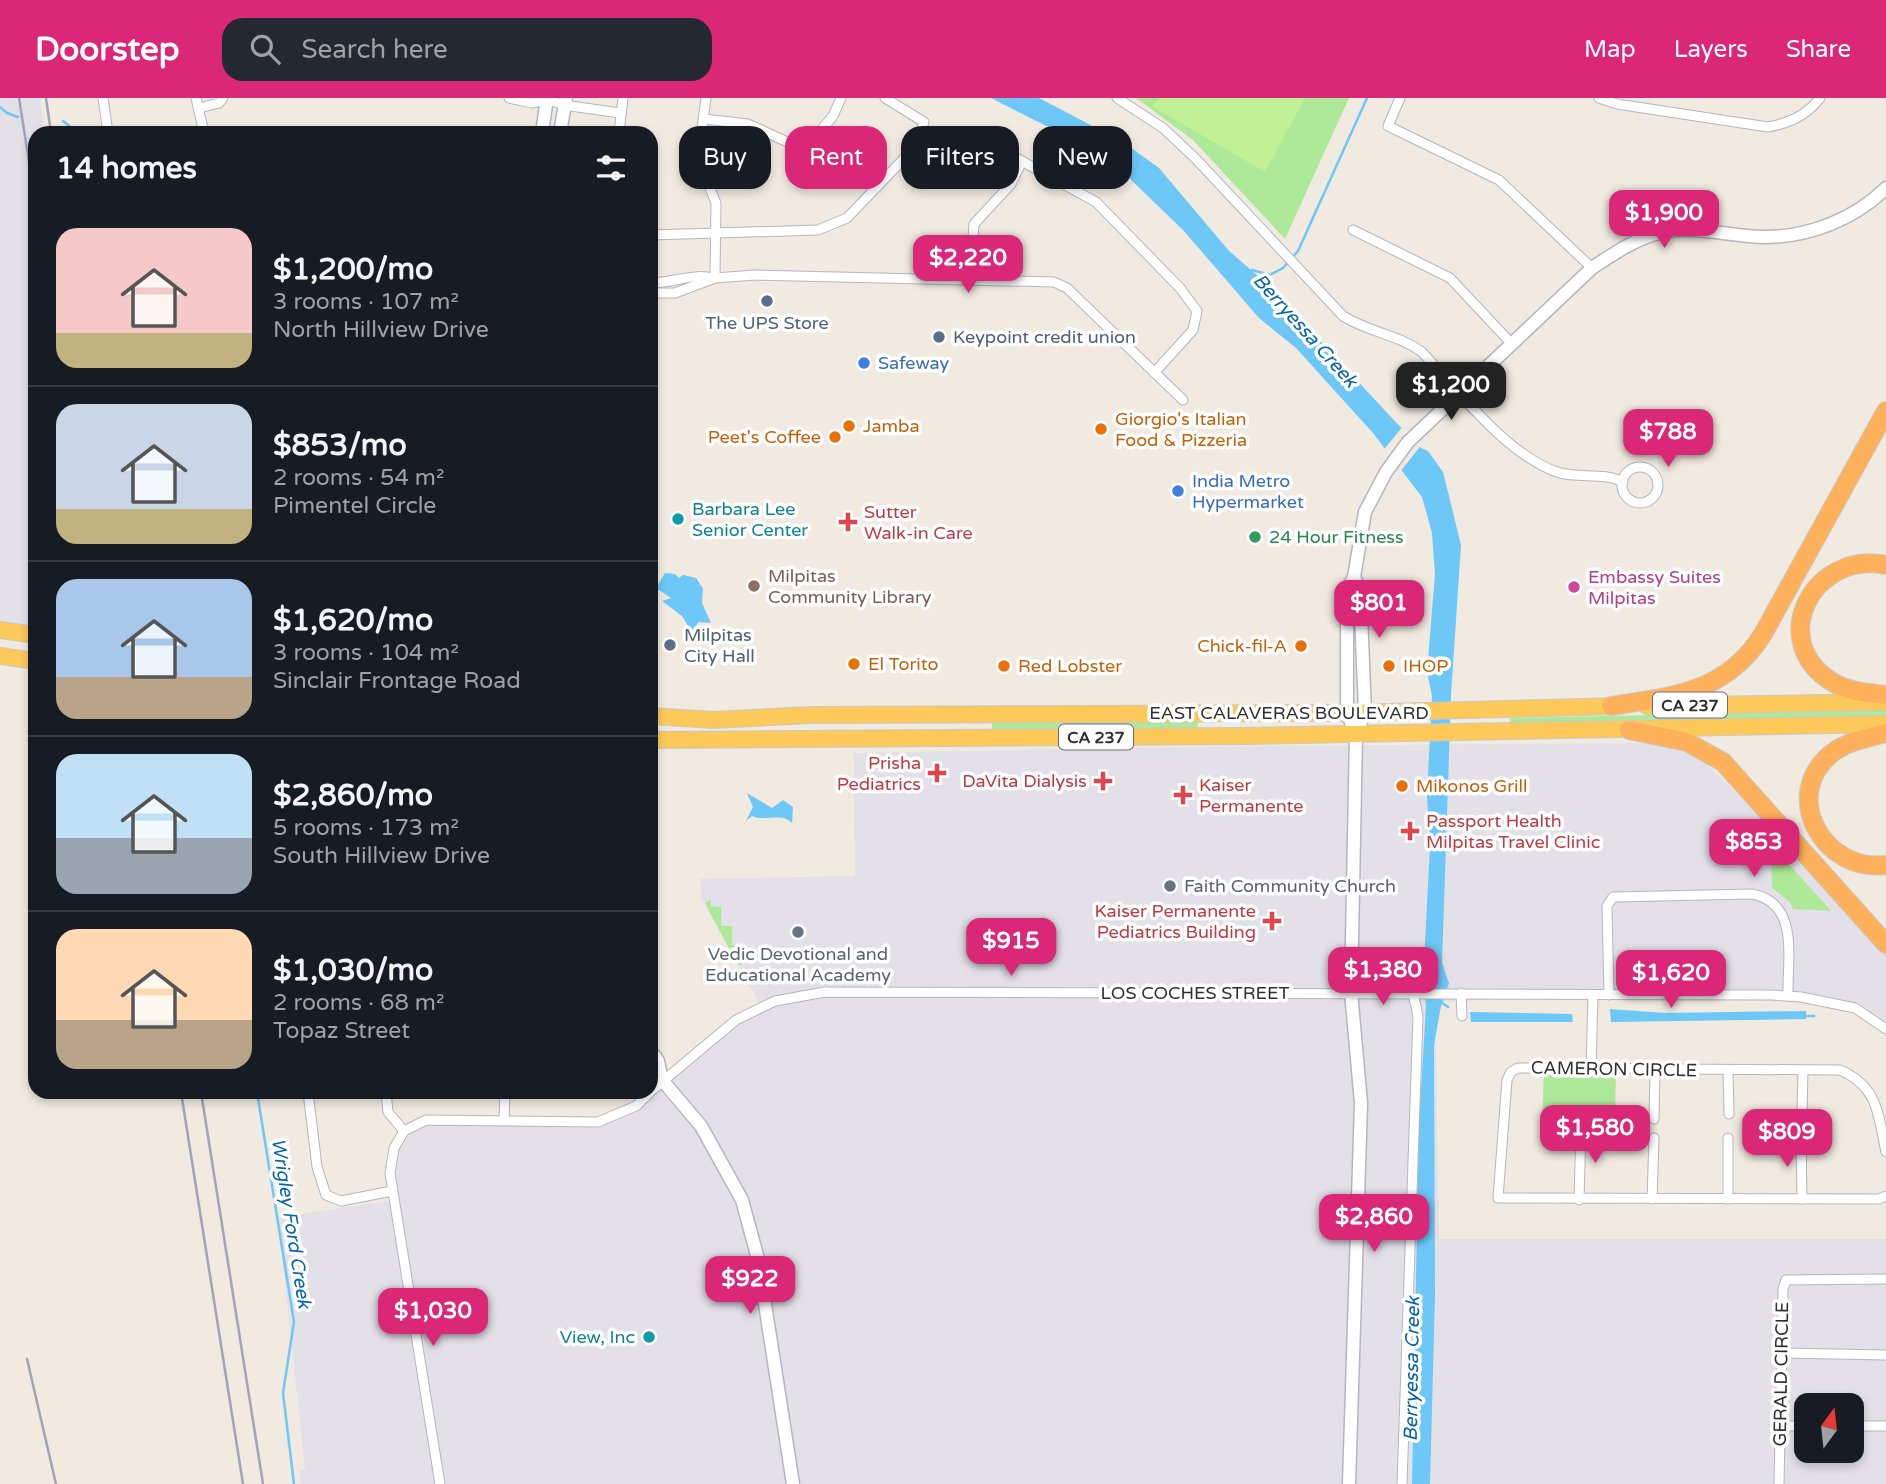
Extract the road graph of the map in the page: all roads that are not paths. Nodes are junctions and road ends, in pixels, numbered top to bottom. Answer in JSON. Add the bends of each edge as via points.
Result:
{"nodes":[{"id":1,"x":103,"y":98,"type":"edge"},
{"id":2,"x":223,"y":98,"type":"edge"},
{"id":3,"x":509,"y":98,"type":"edge"},
{"id":4,"x":623,"y":98,"type":"edge"},
{"id":5,"x":706,"y":98,"type":"edge"},
{"id":6,"x":841,"y":98,"type":"edge"},
{"id":7,"x":885,"y":98,"type":"edge"},
{"id":8,"x":1117,"y":98,"type":"edge"},
{"id":9,"x":1400,"y":98,"type":"edge"},
{"id":10,"x":1600,"y":98,"type":"edge"},
{"id":11,"x":1820,"y":98,"type":"edge"},
{"id":12,"x":545,"y":99,"type":"edge"},
{"id":13,"x":565,"y":101,"type":"edge"},
{"id":14,"x":197,"y":103,"type":"edge"},
{"id":15,"x":620,"y":113,"type":"junction"},
{"id":16,"x":704,"y":119,"type":"junction"},
{"id":17,"x":107,"y":126,"type":"edge"},
{"id":18,"x":202,"y":126,"type":"edge"},
{"id":19,"x":543,"y":126,"type":"edge"},
{"id":20,"x":561,"y":126,"type":"edge"},
{"id":21,"x":619,"y":126,"type":"edge"},
{"id":22,"x":1019,"y":159,"type":"edge"},
{"id":23,"x":1022,"y":161,"type":"junction"},
{"id":24,"x":1886,"y":188,"type":"edge"},
{"id":25,"x":1353,"y":230,"type":"dead end"},
{"id":26,"x":717,"y":233,"type":"junction"},
{"id":27,"x":658,"y":235,"type":"edge"},
{"id":28,"x":1592,"y":268,"type":"junction"},
{"id":29,"x":715,"y":278,"type":"junction"},
{"id":30,"x":970,"y":280,"type":"junction"},
{"id":31,"x":658,"y":283,"type":"edge"},
{"id":32,"x":658,"y":293,"type":"edge"},
{"id":33,"x":1511,"y":343,"type":"junction"},
{"id":34,"x":1154,"y":373,"type":"junction"},
{"id":35,"x":1460,"y":393,"type":"junction"},
{"id":36,"x":1183,"y":400,"type":"dead end"},
{"id":37,"x":1886,"y":411,"type":"edge"},
{"id":38,"x":1623,"y":482,"type":"junction"},
{"id":39,"x":1886,"y":565,"type":"edge"},
{"id":40,"x":1354,"y":577,"type":"junction"},
{"id":41,"x":0,"y":631,"type":"edge"},
{"id":42,"x":27,"y":634,"type":"edge"},
{"id":43,"x":0,"y":656,"type":"edge"},
{"id":44,"x":28,"y":660,"type":"edge"},
{"id":45,"x":1886,"y":695,"type":"edge"},
{"id":46,"x":1886,"y":702,"type":"edge"},
{"id":47,"x":1611,"y":706,"type":"junction"},
{"id":48,"x":1365,"y":712,"type":"junction"},
{"id":49,"x":1347,"y":713,"type":"junction"},
{"id":50,"x":658,"y":716,"type":"edge"},
{"id":51,"x":1886,"y":724,"type":"edge"},
{"id":52,"x":1629,"y":730,"type":"junction"},
{"id":53,"x":1886,"y":733,"type":"edge"},
{"id":54,"x":1356,"y":734,"type":"junction"},
{"id":55,"x":658,"y":740,"type":"edge"},
{"id":56,"x":1886,"y":866,"type":"edge"},
{"id":57,"x":1886,"y":944,"type":"edge"},
{"id":58,"x":1351,"y":992,"type":"junction"},
{"id":59,"x":1414,"y":993,"type":"junction"},
{"id":60,"x":1459,"y":993,"type":"junction"},
{"id":61,"x":1593,"y":995,"type":"junction"},
{"id":62,"x":1609,"y":995,"type":"junction"},
{"id":63,"x":1788,"y":996,"type":"junction"},
{"id":64,"x":1462,"y":1016,"type":"dead end"},
{"id":65,"x":1886,"y":1028,"type":"edge"},
{"id":66,"x":1591,"y":1069,"type":"junction"},
{"id":67,"x":1655,"y":1069,"type":"junction"},
{"id":68,"x":1728,"y":1070,"type":"junction"},
{"id":69,"x":1803,"y":1070,"type":"junction"},
{"id":70,"x":658,"y":1076,"type":"edge"},
{"id":71,"x":658,"y":1079,"type":"edge"},
{"id":72,"x":309,"y":1099,"type":"edge"},
{"id":73,"x":387,"y":1099,"type":"edge"},
{"id":74,"x":505,"y":1099,"type":"edge"},
{"id":75,"x":644,"y":1099,"type":"edge"},
{"id":76,"x":1802,"y":1113,"type":"dead end"},
{"id":77,"x":1729,"y":1114,"type":"dead end"},
{"id":78,"x":1654,"y":1119,"type":"dead end"},
{"id":79,"x":504,"y":1120,"type":"junction"},
{"id":80,"x":1581,"y":1129,"type":"dead end"},
{"id":81,"x":404,"y":1131,"type":"junction"},
{"id":82,"x":1654,"y":1138,"type":"dead end"},
{"id":83,"x":1728,"y":1138,"type":"dead end"},
{"id":84,"x":1801,"y":1139,"type":"dead end"},
{"id":85,"x":1886,"y":1152,"type":"edge"},
{"id":86,"x":392,"y":1191,"type":"junction"},
{"id":87,"x":1886,"y":1196,"type":"edge"},
{"id":88,"x":1652,"y":1199,"type":"junction"},
{"id":89,"x":1728,"y":1199,"type":"junction"},
{"id":90,"x":1802,"y":1199,"type":"junction"},
{"id":91,"x":1579,"y":1200,"type":"junction"},
{"id":92,"x":1886,"y":1279,"type":"edge"},
{"id":93,"x":1782,"y":1353,"type":"junction"},
{"id":94,"x":1886,"y":1355,"type":"edge"},
{"id":95,"x":1780,"y":1426,"type":"junction"},
{"id":96,"x":1794,"y":1426,"type":"edge"},
{"id":97,"x":1864,"y":1426,"type":"edge"},
{"id":98,"x":1886,"y":1426,"type":"edge"},
{"id":99,"x":440,"y":1484,"type":"edge"},
{"id":100,"x":793,"y":1484,"type":"edge"},
{"id":101,"x":1349,"y":1484,"type":"edge"},
{"id":102,"x":1402,"y":1484,"type":"edge"},
{"id":103,"x":1779,"y":1484,"type":"edge"}],
"edges":[{"from":1,"to":17,"type":"street"},
{"from":2,"to":14,"type":"street","via":[[219,103]]},
{"from":3,"to":12,"type":"street","via":[[532,103]]},
{"from":4,"to":15,"type":"street"},
{"from":5,"to":16,"type":"street"},
{"from":6,"to":16,"type":"street","via":[[812,141],[794,145],[748,124]]},
{"from":7,"to":26,"type":"street","via":[[924,122],[916,146],[847,218],[818,230]]},
{"from":8,"to":35,"type":"street","via":[[1179,143],[1343,316],[1422,352]]},
{"from":9,"to":28,"type":"street","via":[[1388,126],[1499,180]]},
{"from":10,"to":11,"type":"street","via":[[1768,127],[1803,115]]},
{"from":12,"to":13,"type":"street"},
{"from":12,"to":19,"type":"street"},
{"from":13,"to":15,"type":"street"},
{"from":13,"to":20,"type":"street"},
{"from":14,"to":18,"type":"street"},
{"from":15,"to":21,"type":"street"},
{"from":16,"to":26,"type":"street","via":[[699,152],[716,204]]},
{"from":22,"to":23,"type":"street"},
{"from":23,"to":30,"type":"street","via":[[1011,184],[974,224]]},
{"from":23,"to":34,"type":"street","via":[[1107,211],[1197,311],[1193,330]]},
{"from":24,"to":28,"type":"street","via":[[1855,213],[1820,228],[1765,237],[1662,232]]},
{"from":25,"to":33,"type":"street","via":[[1450,278]]},
{"from":26,"to":27,"type":"street"},
{"from":26,"to":29,"type":"street"},
{"from":28,"to":33,"type":"street"},
{"from":29,"to":30,"type":"street"},
{"from":29,"to":31,"type":"street","via":[[701,275]]},
{"from":29,"to":32,"type":"street","via":[[675,293]]},
{"from":30,"to":34,"type":"street","via":[[1039,281],[1067,288]]},
{"from":33,"to":35,"type":"street"},
{"from":34,"to":36,"type":"street"},
{"from":35,"to":38,"type":"street","via":[[1506,439],[1551,470]]},
{"from":35,"to":40,"type":"street","via":[[1421,428],[1386,472],[1365,512]]},
{"from":37,"to":47,"type":"highway","via":[[1745,659],[1722,678],[1691,692]]},
{"from":38,"to":38,"type":"street","via":[[1625,494],[1634,501],[1646,502],[1657,490],[1654,474],[1645,468],[1628,472]]},
{"from":39,"to":45,"type":"highway","via":[[1853,564],[1822,580],[1805,605],[1801,635],[1811,663],[1827,678],[1848,689]]},
{"from":40,"to":48,"type":"street","via":[[1360,590]]},
{"from":40,"to":49,"type":"street","via":[[1347,590]]},
{"from":41,"to":42,"type":"highway"},
{"from":43,"to":44,"type":"highway"},
{"from":46,"to":47,"type":"highway","name":"EAST CALAVERAS BOULEVARD","number":"CA 237"},
{"from":47,"to":48,"type":"highway","name":"EAST CALAVERAS BOULEVARD","number":"CA 237"},
{"from":48,"to":49,"type":"highway","name":"EAST CALAVERAS BOULEVARD","number":"CA 237"},
{"from":48,"to":54,"type":"street"},
{"from":49,"to":50,"type":"highway","name":"EAST CALAVERAS BOULEVARD","number":"CA 237","via":[[811,715],[714,720]]},
{"from":49,"to":54,"type":"street"},
{"from":51,"to":52,"type":"highway","name":"EAST CALAVERAS BOULEVARD","number":"CA 237"},
{"from":52,"to":54,"type":"highway","name":"EAST CALAVERAS BOULEVARD","number":"CA 237"},
{"from":52,"to":57,"type":"highway","via":[[1687,742],[1723,762]]},
{"from":53,"to":56,"type":"highway","via":[[1849,743],[1831,754],[1813,782],[1810,804],[1815,827],[1838,855],[1859,864]]},
{"from":54,"to":55,"type":"highway","name":"EAST CALAVERAS BOULEVARD","number":"CA 237"},
{"from":54,"to":58,"type":"street"},
{"from":58,"to":59,"type":"street","name":"LOS COCHES STREET"},
{"from":58,"to":70,"type":"street","name":"LOS COCHES STREET","via":[[825,992],[775,1001],[736,1020]]},
{"from":58,"to":101,"type":"street","via":[[1361,1103]]},
{"from":59,"to":60,"type":"street","name":"LOS COCHES STREET"},
{"from":59,"to":102,"type":"street","via":[[1418,1016]]},
{"from":60,"to":61,"type":"street","name":"LOS COCHES STREET"},
{"from":60,"to":64,"type":"street"},
{"from":61,"to":62,"type":"street","name":"LOS COCHES STREET"},
{"from":61,"to":66,"type":"street"},
{"from":62,"to":63,"type":"street","name":"LOS COCHES STREET"},
{"from":62,"to":63,"type":"street","via":[[1607,906],[1613,897],[1752,894],[1781,908],[1786,922]]},
{"from":63,"to":65,"type":"street","name":"LOS COCHES STREET","via":[[1854,1008]]},
{"from":66,"to":67,"type":"street","name":"CAMERON CIRCLE"},
{"from":66,"to":91,"type":"street","name":"CAMERON CIRCLE","via":[[1518,1068],[1507,1080],[1498,1198]]},
{"from":67,"to":68,"type":"street","name":"CAMERON CIRCLE"},
{"from":67,"to":78,"type":"street"},
{"from":68,"to":69,"type":"street","name":"CAMERON CIRCLE"},
{"from":68,"to":77,"type":"street"},
{"from":69,"to":76,"type":"street"},
{"from":69,"to":85,"type":"street","name":"CAMERON CIRCLE","via":[[1840,1070],[1865,1085],[1874,1100]]},
{"from":71,"to":100,"type":"street","via":[[714,1145],[742,1199],[758,1259]]},
{"from":72,"to":86,"type":"street","via":[[317,1167],[326,1195],[341,1201]]},
{"from":73,"to":81,"type":"street","via":[[388,1111]]},
{"from":74,"to":79,"type":"street"},
{"from":75,"to":79,"type":"street","name":"LOS COCHES STREET","via":[[598,1122]]},
{"from":79,"to":81,"type":"street","name":"LOS COCHES STREET","via":[[426,1120]]},
{"from":80,"to":91,"type":"street"},
{"from":81,"to":86,"type":"street","via":[[394,1148]]},
{"from":82,"to":88,"type":"street"},
{"from":83,"to":89,"type":"street"},
{"from":84,"to":90,"type":"street"},
{"from":86,"to":99,"type":"street"},
{"from":87,"to":90,"type":"street","name":"CAMERON CIRCLE"},
{"from":88,"to":89,"type":"street","name":"CAMERON CIRCLE"},
{"from":88,"to":91,"type":"street","name":"CAMERON CIRCLE"},
{"from":89,"to":90,"type":"street","name":"CAMERON CIRCLE"},
{"from":92,"to":93,"type":"street","name":"GERALD CIRCLE","via":[[1786,1280]]},
{"from":93,"to":94,"type":"street"},
{"from":93,"to":95,"type":"street","name":"GERALD CIRCLE"},
{"from":95,"to":96,"type":"street"},
{"from":95,"to":103,"type":"street","name":"GERALD CIRCLE"},
{"from":97,"to":98,"type":"street"}]}
